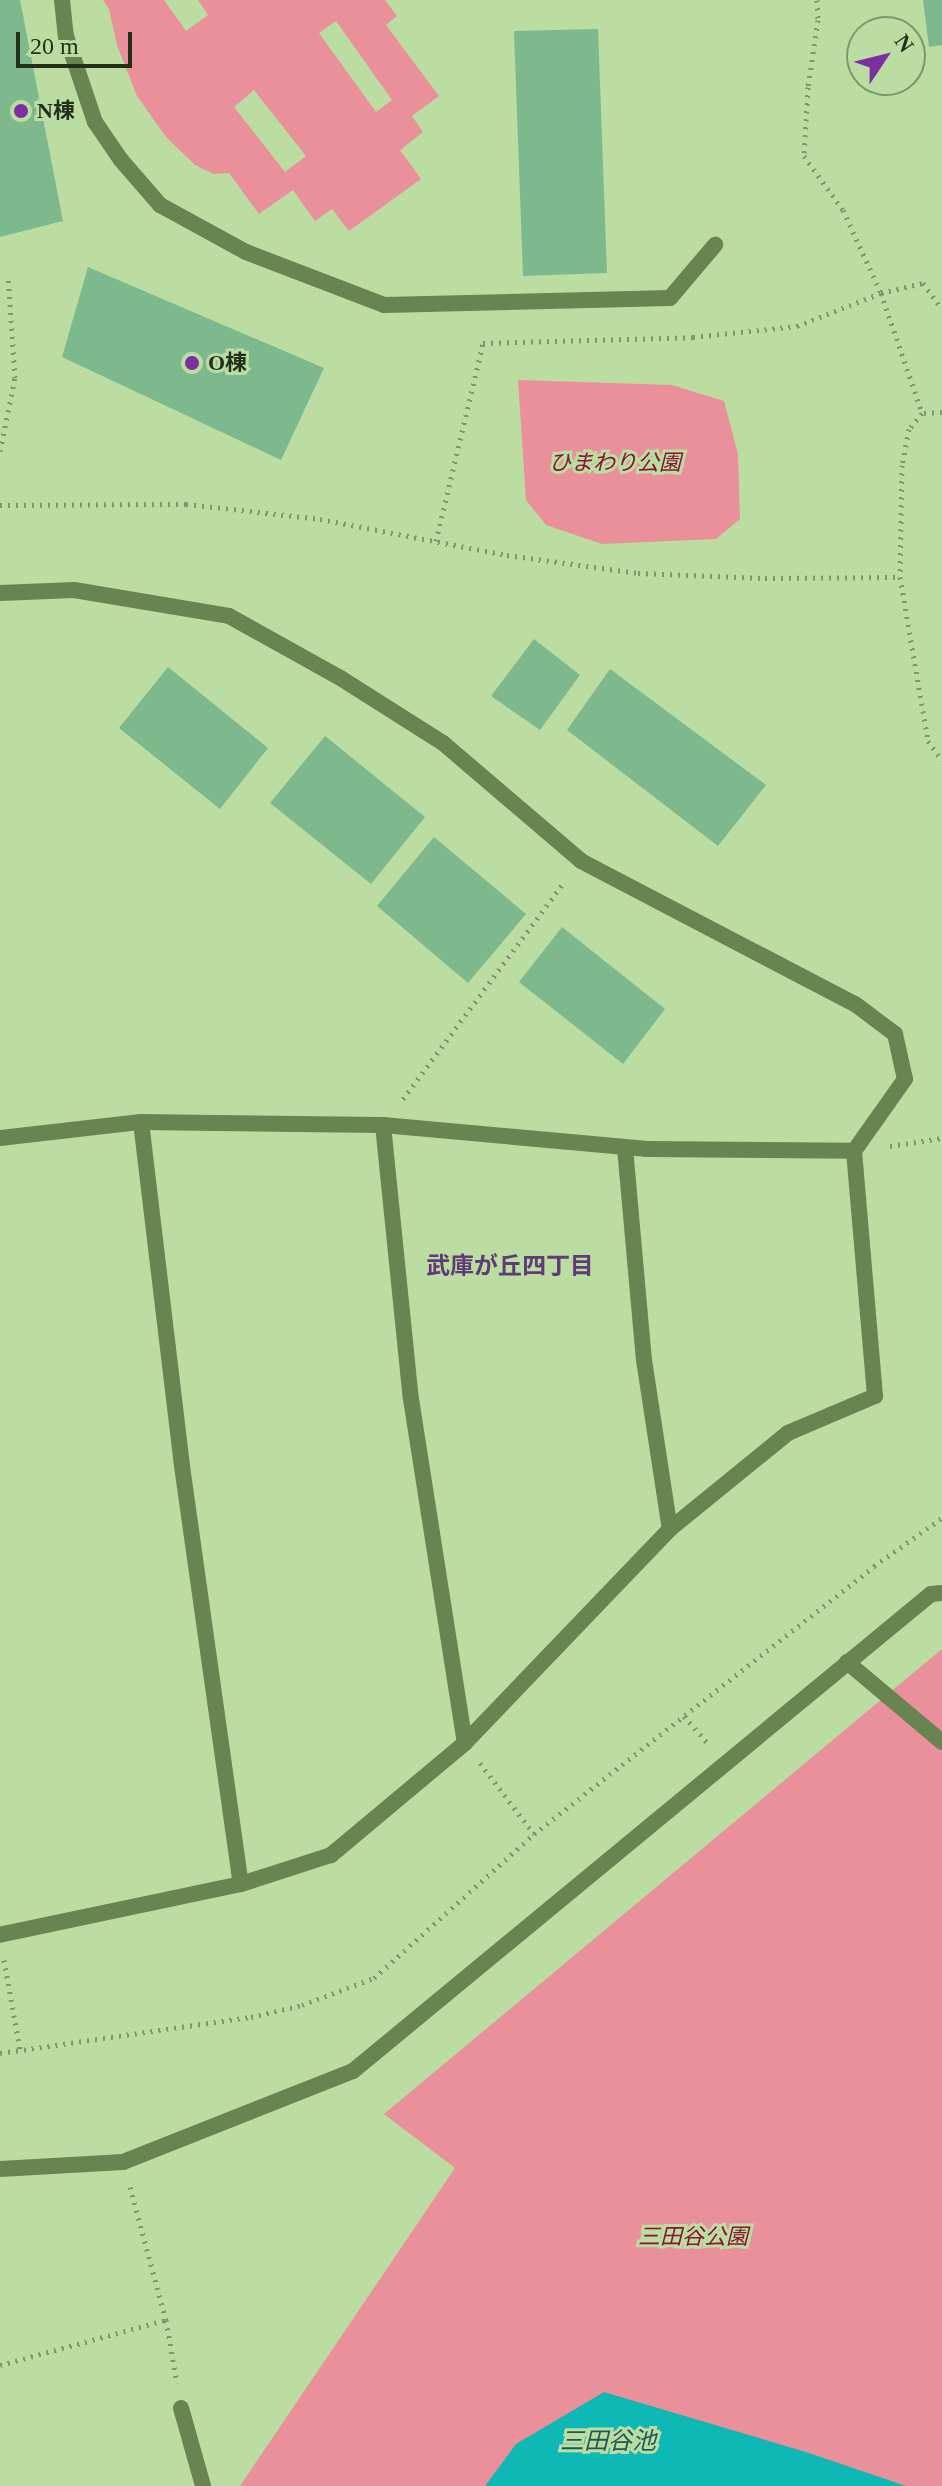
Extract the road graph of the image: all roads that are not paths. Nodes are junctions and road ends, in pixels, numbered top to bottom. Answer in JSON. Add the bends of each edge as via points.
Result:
{"nodes":[{"id":1,"x":62,"y":0,"type":"edge"},
{"id":2,"x":715,"y":245,"type":"dead end"},
{"id":3,"x":0,"y":593,"type":"edge"},
{"id":4,"x":141,"y":1122,"type":"junction"},
{"id":5,"x":383,"y":1125,"type":"junction"},
{"id":6,"x":0,"y":1138,"type":"edge"},
{"id":7,"x":625,"y":1148,"type":"junction"},
{"id":8,"x":854,"y":1151,"type":"junction"},
{"id":9,"x":670,"y":1529,"type":"junction"},
{"id":10,"x":942,"y":1593,"type":"edge"},
{"id":11,"x":847,"y":1662,"type":"junction"},
{"id":12,"x":942,"y":1742,"type":"edge"},
{"id":13,"x":465,"y":1743,"type":"junction"},
{"id":14,"x":241,"y":1884,"type":"junction"},
{"id":15,"x":0,"y":1935,"type":"edge"},
{"id":16,"x":0,"y":2169,"type":"edge"},
{"id":17,"x":181,"y":2408,"type":"road end"},
{"id":18,"x":203,"y":2486,"type":"edge"}],
"edges":[{"from":1,"to":2,"type":"street","via":[[66,36],[95,122],[160,205],[246,252],[384,305],[670,298]]},
{"from":3,"to":8,"type":"street","via":[[74,590],[229,616],[443,743],[581,861],[855,1004],[895,1034],[905,1079]]},
{"from":4,"to":5,"type":"street"},
{"from":4,"to":6,"type":"street"},
{"from":4,"to":14,"type":"street","via":[[182,1466]]},
{"from":5,"to":7,"type":"street"},
{"from":5,"to":13,"type":"street","via":[[411,1399]]},
{"from":7,"to":8,"type":"street"},
{"from":7,"to":9,"type":"street","via":[[644,1360]]},
{"from":8,"to":9,"type":"street","via":[[875,1396],[788,1433]]},
{"from":9,"to":13,"type":"street"},
{"from":10,"to":11,"type":"street","via":[[931,1594]]},
{"from":11,"to":12,"type":"street"},
{"from":11,"to":16,"type":"street","via":[[353,2071],[123,2162]]},
{"from":13,"to":14,"type":"street","via":[[331,1855]]},
{"from":14,"to":15,"type":"street"},
{"from":17,"to":18,"type":"street"}]}
